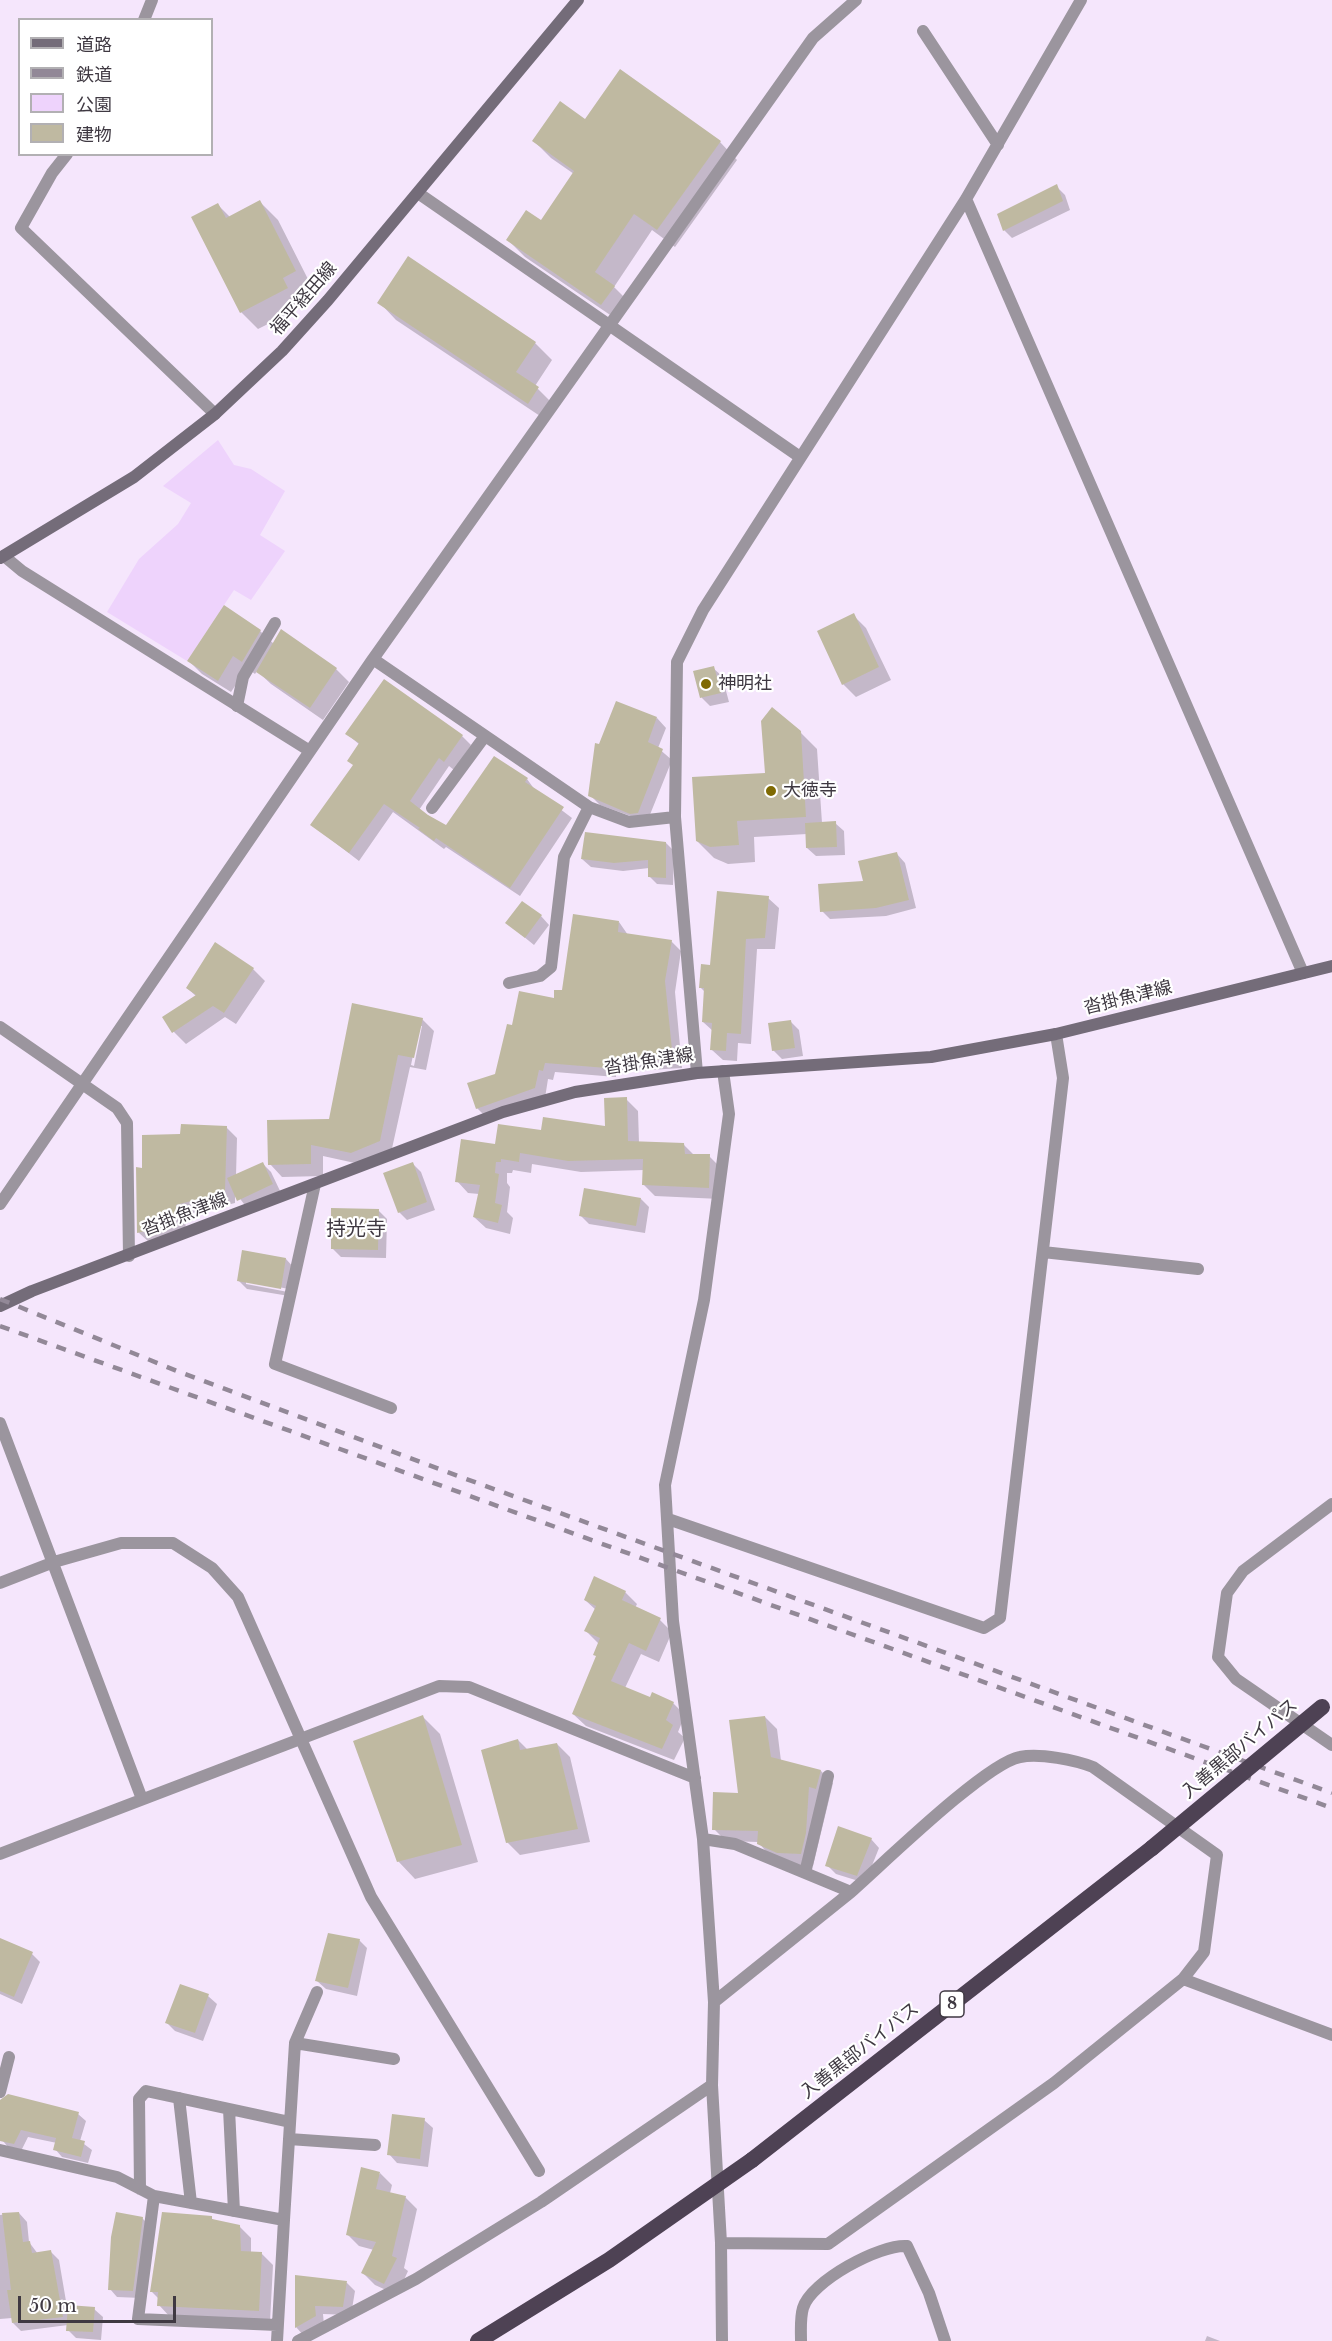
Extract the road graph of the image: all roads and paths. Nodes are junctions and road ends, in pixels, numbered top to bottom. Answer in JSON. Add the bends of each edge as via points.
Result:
{"nodes":[{"id":1,"x":152,"y":0,"type":"edge"},
{"id":2,"x":578,"y":0,"type":"edge"},
{"id":3,"x":856,"y":0,"type":"edge"},
{"id":4,"x":1081,"y":0,"type":"edge"},
{"id":5,"x":145,"y":18,"type":"edge"},
{"id":6,"x":923,"y":31,"type":"dead end"},
{"id":7,"x":998,"y":145,"type":"junction"},
{"id":8,"x":65,"y":156,"type":"edge"},
{"id":9,"x":418,"y":193,"type":"junction"},
{"id":10,"x":966,"y":199,"type":"junction"},
{"id":11,"x":608,"y":324,"type":"junction"},
{"id":12,"x":215,"y":414,"type":"junction"},
{"id":13,"x":800,"y":457,"type":"junction"},
{"id":14,"x":2,"y":557,"type":"edge"},
{"id":15,"x":275,"y":623,"type":"dead end"},
{"id":16,"x":373,"y":659,"type":"junction"},
{"id":17,"x":237,"y":706,"type":"junction"},
{"id":18,"x":485,"y":736,"type":"junction"},
{"id":19,"x":310,"y":751,"type":"junction"},
{"id":20,"x":589,"y":807,"type":"junction"},
{"id":21,"x":432,"y":808,"type":"dead end"},
{"id":22,"x":675,"y":817,"type":"junction"},
{"id":23,"x":1332,"y":966,"type":"edge"},
{"id":24,"x":1303,"y":973,"type":"junction"},
{"id":25,"x":509,"y":983,"type":"dead end"},
{"id":26,"x":0,"y":1026,"type":"edge"},
{"id":27,"x":1056,"y":1034,"type":"junction"},
{"id":28,"x":723,"y":1071,"type":"junction"},
{"id":29,"x":697,"y":1072,"type":"junction"},
{"id":30,"x":82,"y":1084,"type":"junction"},
{"id":31,"x":315,"y":1184,"type":"junction"},
{"id":32,"x":0,"y":1204,"type":"edge"},
{"id":33,"x":1043,"y":1252,"type":"junction"},
{"id":34,"x":129,"y":1256,"type":"junction"},
{"id":35,"x":1198,"y":1269,"type":"dead end"},
{"id":36,"x":0,"y":1306,"type":"edge"},
{"id":37,"x":391,"y":1408,"type":"dead end"},
{"id":38,"x":0,"y":1423,"type":"edge"},
{"id":39,"x":1332,"y":1504,"type":"edge"},
{"id":40,"x":668,"y":1520,"type":"junction"},
{"id":41,"x":54,"y":1562,"type":"junction"},
{"id":42,"x":0,"y":1584,"type":"edge"},
{"id":43,"x":1327,"y":1703,"type":"edge"},
{"id":44,"x":301,"y":1740,"type":"junction"},
{"id":45,"x":1332,"y":1745,"type":"edge"},
{"id":46,"x":828,"y":1776,"type":"dead end"},
{"id":47,"x":695,"y":1778,"type":"junction"},
{"id":48,"x":142,"y":1798,"type":"junction"},
{"id":49,"x":703,"y":1839,"type":"junction"},
{"id":50,"x":0,"y":1854,"type":"edge"},
{"id":51,"x":806,"y":1873,"type":"junction"},
{"id":52,"x":851,"y":1892,"type":"junction"},
{"id":53,"x":1183,"y":1979,"type":"junction"},
{"id":54,"x":317,"y":1992,"type":"dead end"},
{"id":55,"x":714,"y":2002,"type":"junction"},
{"id":56,"x":1332,"y":2035,"type":"edge"},
{"id":57,"x":295,"y":2043,"type":"junction"},
{"id":58,"x":9,"y":2057,"type":"dead end"},
{"id":59,"x":394,"y":2060,"type":"dead end"},
{"id":60,"x":712,"y":2085,"type":"junction"},
{"id":61,"x":0,"y":2092,"type":"edge"},
{"id":62,"x":178,"y":2098,"type":"junction"},
{"id":63,"x":228,"y":2109,"type":"junction"},
{"id":64,"x":290,"y":2122,"type":"junction"},
{"id":65,"x":289,"y":2139,"type":"junction"},
{"id":66,"x":375,"y":2145,"type":"dead end"},
{"id":67,"x":0,"y":2150,"type":"edge"},
{"id":68,"x":539,"y":2172,"type":"dead end"},
{"id":69,"x":140,"y":2189,"type":"junction"},
{"id":70,"x":154,"y":2196,"type":"junction"},
{"id":71,"x":191,"y":2203,"type":"junction"},
{"id":72,"x":234,"y":2211,"type":"junction"},
{"id":73,"x":284,"y":2220,"type":"junction"},
{"id":74,"x":721,"y":2242,"type":"junction"},
{"id":75,"x":277,"y":2325,"type":"junction"},
{"id":76,"x":277,"y":2341,"type":"edge"},
{"id":77,"x":298,"y":2341,"type":"edge"},
{"id":78,"x":478,"y":2341,"type":"edge"},
{"id":79,"x":722,"y":2341,"type":"edge"},
{"id":80,"x":801,"y":2341,"type":"edge"},
{"id":81,"x":945,"y":2341,"type":"edge"}],
"edges":[{"from":1,"to":5,"type":"street"},
{"from":2,"to":9,"type":"main road","name":"福平経田線"},
{"from":3,"to":11,"type":"street","via":[[813,38]]},
{"from":4,"to":7,"type":"street"},
{"from":6,"to":7,"type":"street"},
{"from":7,"to":10,"type":"street"},
{"from":8,"to":12,"type":"street","via":[[21,228]]},
{"from":9,"to":11,"type":"street"},
{"from":9,"to":12,"type":"main road","name":"福平経田線","via":[[282,351]]},
{"from":10,"to":13,"type":"street"},
{"from":10,"to":24,"type":"street"},
{"from":11,"to":13,"type":"street"},
{"from":11,"to":16,"type":"street"},
{"from":12,"to":14,"type":"main road","name":"福平経田線","via":[[134,477]]},
{"from":13,"to":22,"type":"street","via":[[703,610],[677,662]]},
{"from":14,"to":17,"type":"street"},
{"from":15,"to":17,"type":"street","via":[[243,677]]},
{"from":16,"to":18,"type":"street"},
{"from":16,"to":19,"type":"street"},
{"from":17,"to":19,"type":"street"},
{"from":18,"to":20,"type":"street"},
{"from":18,"to":21,"type":"street"},
{"from":19,"to":30,"type":"street"},
{"from":20,"to":22,"type":"street","via":[[629,822]]},
{"from":20,"to":25,"type":"street","via":[[564,857],[551,967],[540,976]]},
{"from":22,"to":29,"type":"street"},
{"from":23,"to":24,"type":"main road","name":"沓掛魚津線"},
{"from":24,"to":27,"type":"main road","name":"沓掛魚津線"},
{"from":26,"to":30,"type":"street"},
{"from":27,"to":28,"type":"main road","name":"沓掛魚津線","via":[[931,1057]]},
{"from":27,"to":33,"type":"street","via":[[1063,1078]]},
{"from":28,"to":29,"type":"main road","name":"沓掛魚津線"},
{"from":28,"to":40,"type":"street","via":[[729,1114],[704,1300],[665,1485]]},
{"from":29,"to":31,"type":"main road","name":"沓掛魚津線","via":[[576,1092],[503,1112]]},
{"from":30,"to":32,"type":"street"},
{"from":30,"to":34,"type":"street","via":[[117,1108],[127,1123]]},
{"from":31,"to":34,"type":"main road","name":"沓掛魚津線"},
{"from":31,"to":37,"type":"street","via":[[275,1364]]},
{"from":33,"to":35,"type":"street"},
{"from":33,"to":40,"type":"street","via":[[1000,1618],[984,1628]]},
{"from":34,"to":36,"type":"main road","name":"沓掛魚津線"},
{"from":38,"to":41,"type":"street"},
{"from":39,"to":45,"type":"street","via":[[1243,1571],[1227,1593],[1218,1657],[1236,1679]]},
{"from":40,"to":47,"type":"street","via":[[673,1621]]},
{"from":41,"to":42,"type":"street"},
{"from":41,"to":44,"type":"street","via":[[122,1543],[173,1544],[212,1568],[238,1597]]},
{"from":41,"to":48,"type":"street"},
{"from":43,"to":78,"type":"highway","name":"入善黒部バイパス","number":"8","bridge":true,"via":[[1152,1848],[752,2160],[609,2260]]},
{"from":44,"to":47,"type":"street","via":[[439,1686],[455,1685],[469,1687]]},
{"from":44,"to":48,"type":"street"},
{"from":44,"to":68,"type":"street","via":[[370,1897]]},
{"from":46,"to":51,"type":"street"},
{"from":47,"to":49,"type":"street"},
{"from":48,"to":50,"type":"street"},
{"from":49,"to":51,"type":"street","via":[[735,1844]]},
{"from":49,"to":55,"type":"street"},
{"from":51,"to":52,"type":"street"},
{"from":52,"to":53,"type":"street","via":[[991,1769],[1020,1757],[1075,1760],[1093,1767],[1217,1855],[1204,1952]]},
{"from":52,"to":55,"type":"street"},
{"from":53,"to":56,"type":"street"},
{"from":53,"to":74,"type":"street","via":[[1054,2083],[828,2244]]},
{"from":54,"to":57,"type":"street"},
{"from":55,"to":60,"type":"street"},
{"from":57,"to":59,"type":"street"},
{"from":57,"to":64,"type":"street"},
{"from":58,"to":61,"type":"street"},
{"from":60,"to":74,"type":"street"},
{"from":60,"to":77,"type":"street","via":[[532,2208],[416,2279]]},
{"from":62,"to":63,"type":"street"},
{"from":62,"to":69,"type":"street","via":[[146,2091],[139,2099]]},
{"from":62,"to":71,"type":"street"},
{"from":63,"to":64,"type":"street"},
{"from":63,"to":72,"type":"street"},
{"from":64,"to":65,"type":"street"},
{"from":65,"to":66,"type":"street"},
{"from":65,"to":73,"type":"street"},
{"from":67,"to":69,"type":"street","via":[[117,2178]]},
{"from":69,"to":70,"type":"street"},
{"from":70,"to":71,"type":"street"},
{"from":70,"to":75,"type":"street","via":[[138,2319]]},
{"from":71,"to":72,"type":"street"},
{"from":72,"to":73,"type":"street"},
{"from":73,"to":75,"type":"street"},
{"from":74,"to":79,"type":"street"},
{"from":75,"to":76,"type":"street"},
{"from":80,"to":81,"type":"street","via":[[803,2307],[815,2292],[836,2272],[896,2245],[907,2246]]}]}
